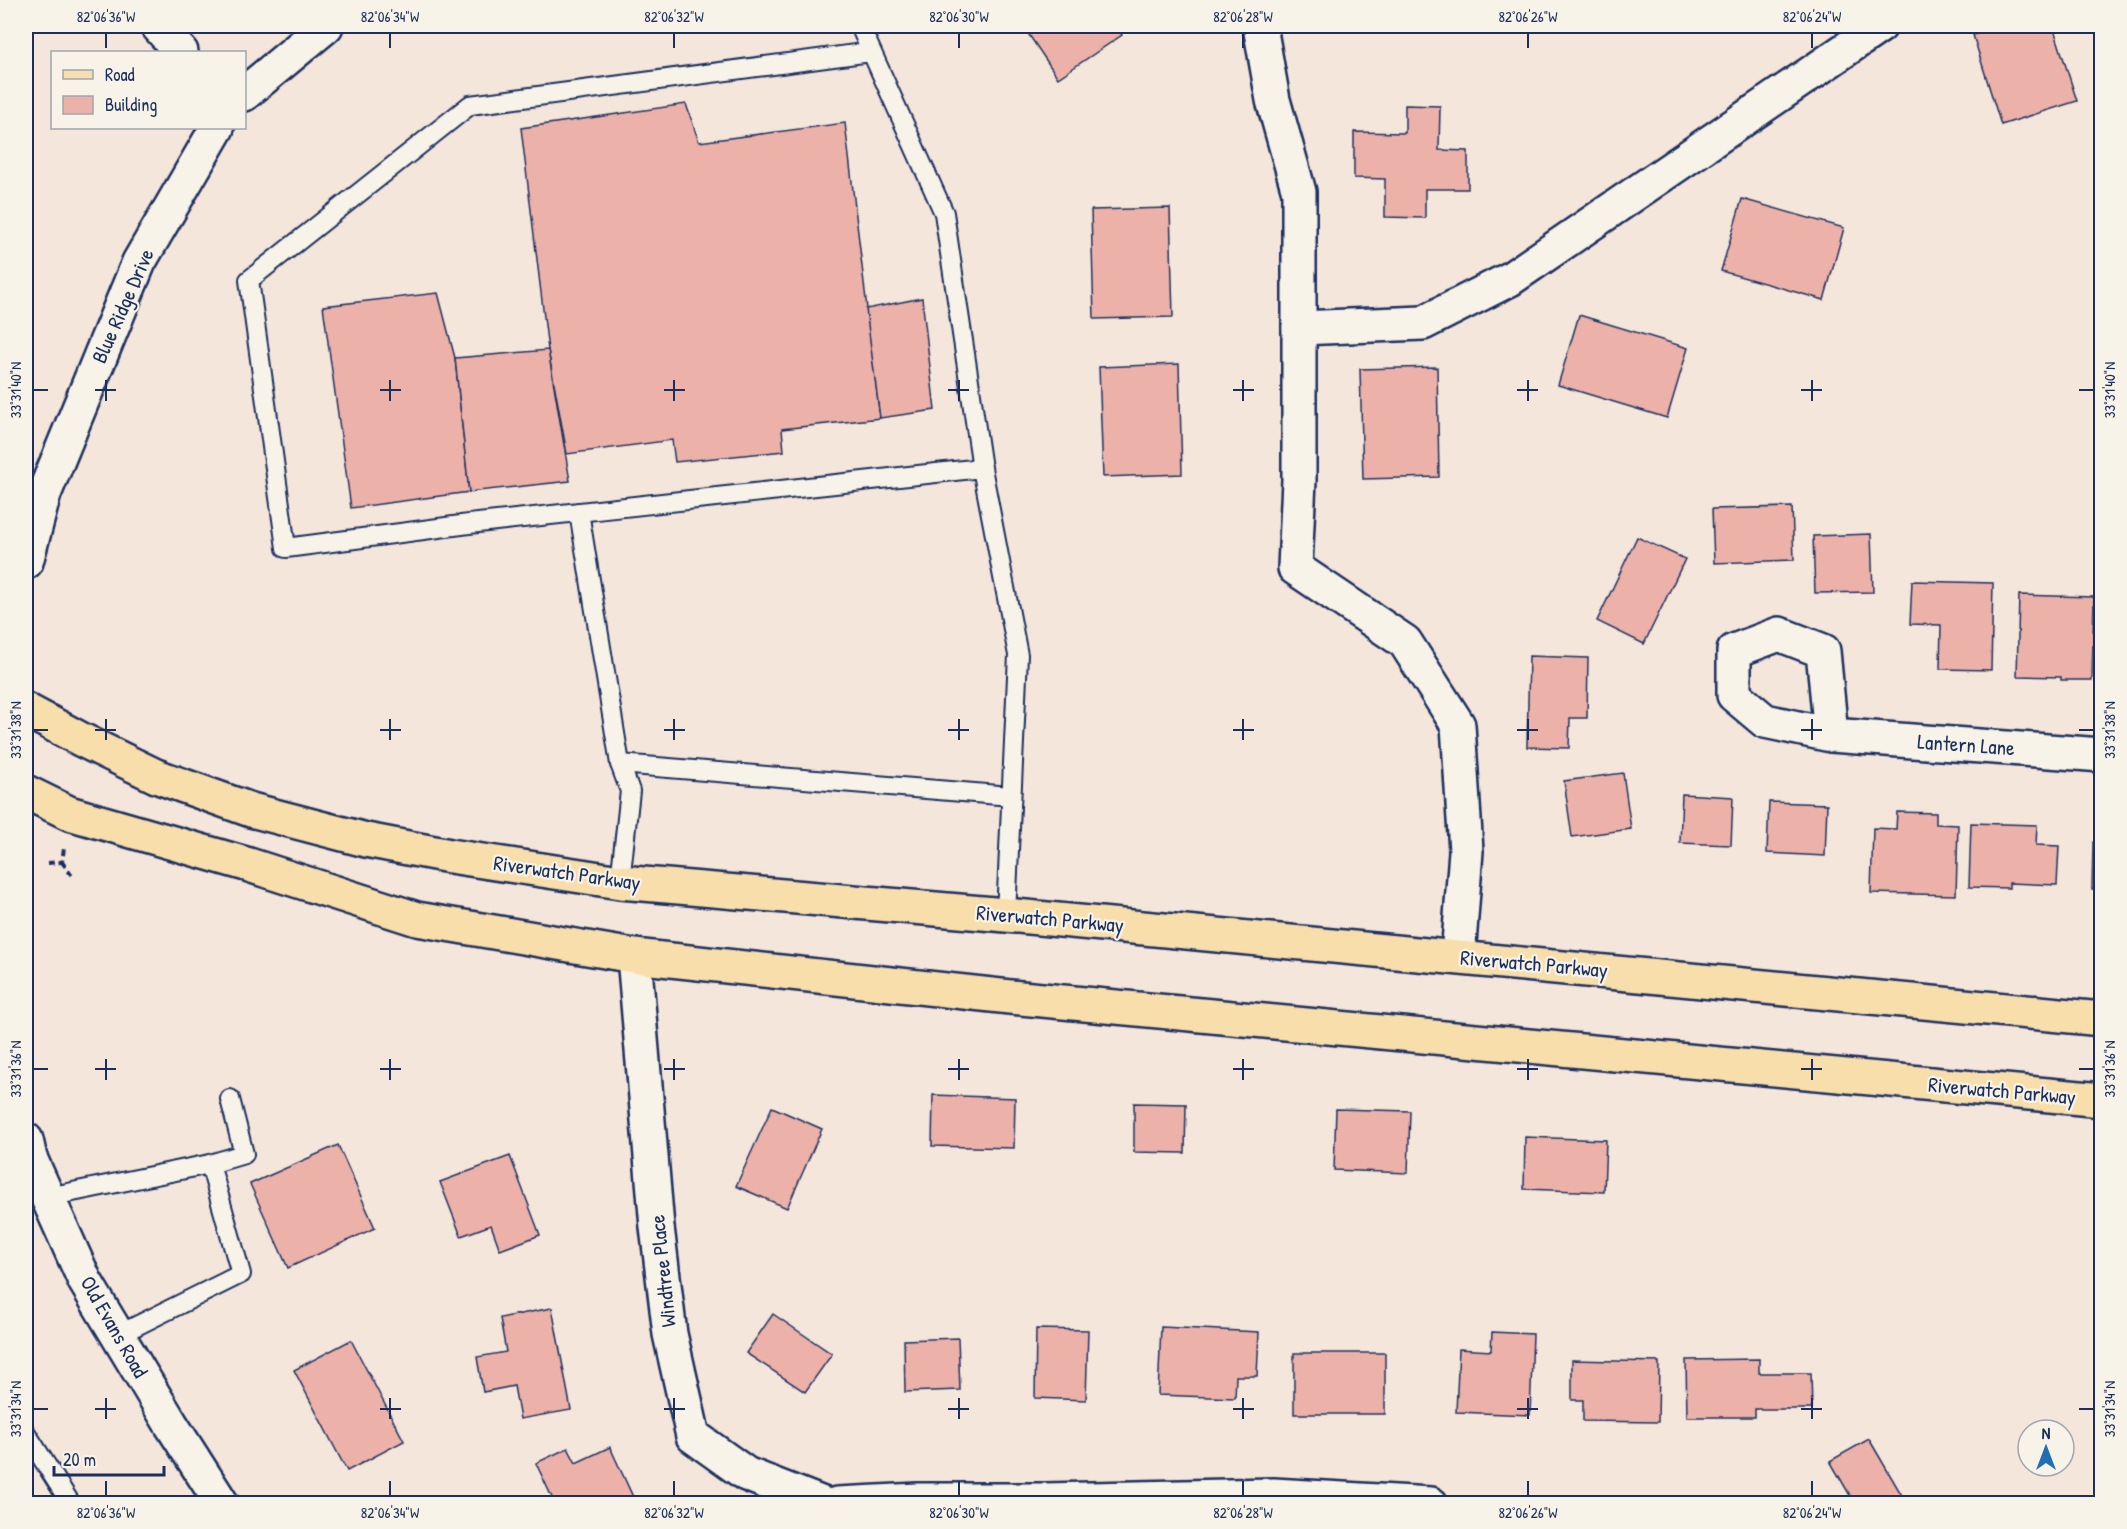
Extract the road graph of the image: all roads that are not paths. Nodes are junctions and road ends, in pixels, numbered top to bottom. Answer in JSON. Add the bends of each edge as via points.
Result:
{"nodes":[{"id":1,"x":158,"y":26,"type":"edge"},
{"id":2,"x":326,"y":26,"type":"edge"},
{"id":3,"x":860,"y":26,"type":"edge"},
{"id":4,"x":1260,"y":26,"type":"edge"},
{"id":5,"x":1880,"y":26,"type":"edge"},
{"id":6,"x":180,"y":51,"type":"edge"},
{"id":7,"x":872,"y":52,"type":"junction"},
{"id":8,"x":246,"y":92,"type":"edge"},
{"id":9,"x":216,"y":129,"type":"edge"},
{"id":10,"x":1299,"y":328,"type":"junction"},
{"id":11,"x":981,"y":468,"type":"junction"},
{"id":12,"x":579,"y":512,"type":"junction"},
{"id":13,"x":26,"y":562,"type":"edge"},
{"id":14,"x":26,"y":710,"type":"edge"},
{"id":15,"x":1831,"y":735,"type":"dead end"},
{"id":16,"x":2102,"y":755,"type":"edge"},
{"id":17,"x":620,"y":764,"type":"junction"},
{"id":18,"x":26,"y":792,"type":"edge"},
{"id":19,"x":1011,"y":796,"type":"junction"},
{"id":20,"x":620,"y":882,"type":"junction"},
{"id":21,"x":1006,"y":915,"type":"junction"},
{"id":22,"x":634,"y":956,"type":"junction"},
{"id":23,"x":1458,"y":957,"type":"junction"},
{"id":24,"x":2102,"y":1019,"type":"edge"},
{"id":25,"x":230,"y":1100,"type":"dead end"},
{"id":26,"x":2102,"y":1100,"type":"edge"},
{"id":27,"x":26,"y":1140,"type":"edge"},
{"id":28,"x":210,"y":1164,"type":"junction"},
{"id":29,"x":48,"y":1197,"type":"junction"},
{"id":30,"x":118,"y":1335,"type":"junction"},
{"id":31,"x":26,"y":1433,"type":"edge"},
{"id":32,"x":1044,"y":1502,"type":"edge"},
{"id":33,"x":71,"y":1503,"type":"edge"},
{"id":34,"x":222,"y":1503,"type":"edge"},
{"id":35,"x":823,"y":1503,"type":"edge"},
{"id":36,"x":837,"y":1503,"type":"edge"},
{"id":37,"x":1431,"y":1503,"type":"edge"}],
"edges":[{"from":1,"to":6,"type":"street"},
{"from":2,"to":8,"type":"street"},
{"from":3,"to":7,"type":"lane"},
{"from":4,"to":10,"type":"street","via":[[1273,100],[1299,192]]},
{"from":5,"to":10,"type":"street","via":[[1510,279],[1423,323]]},
{"from":7,"to":11,"type":"lane","via":[[944,213]]},
{"from":7,"to":12,"type":"lane","via":[[470,105],[249,280],[286,548]]},
{"from":9,"to":13,"type":"street","name":"Blue Ridge Drive","via":[[139,262],[44,494]]},
{"from":10,"to":23,"type":"street","via":[[1295,568],[1405,642],[1458,725],[1466,851]]},
{"from":11,"to":12,"type":"lane"},
{"from":11,"to":19,"type":"lane","via":[[1018,655]]},
{"from":12,"to":17,"type":"lane"},
{"from":14,"to":20,"type":"main road","name":"Riverwatch Parkway","via":[[156,776],[251,810],[366,840]]},
{"from":15,"to":16,"type":"street","name":"Lantern Lane"},
{"from":17,"to":19,"type":"lane"},
{"from":17,"to":20,"type":"lane","via":[[630,791]]},
{"from":18,"to":22,"type":"main road","name":"Riverwatch Parkway","via":[[69,813],[417,919]]},
{"from":19,"to":21,"type":"lane"},
{"from":20,"to":21,"type":"main road","name":"Riverwatch Parkway"},
{"from":21,"to":23,"type":"main road","name":"Riverwatch Parkway"},
{"from":22,"to":26,"type":"main road","name":"Riverwatch Parkway","via":[[1022,998]]},
{"from":22,"to":35,"type":"street","name":"Windtree Place","via":[[670,1334],[693,1436],[746,1473]]},
{"from":23,"to":24,"type":"main road","name":"Riverwatch Parkway"},
{"from":25,"to":28,"type":"lane","via":[[244,1155]]},
{"from":27,"to":29,"type":"street","name":"Old Evans Road"},
{"from":28,"to":29,"type":"lane"},
{"from":28,"to":30,"type":"lane","via":[[241,1274]]},
{"from":29,"to":30,"type":"street","name":"Old Evans Road","via":[[85,1281]]},
{"from":30,"to":34,"type":"street","name":"Old Evans Road"},
{"from":31,"to":33,"type":"lane"},
{"from":32,"to":36,"type":"street"},
{"from":32,"to":37,"type":"street","via":[[1273,1495]]}]}
